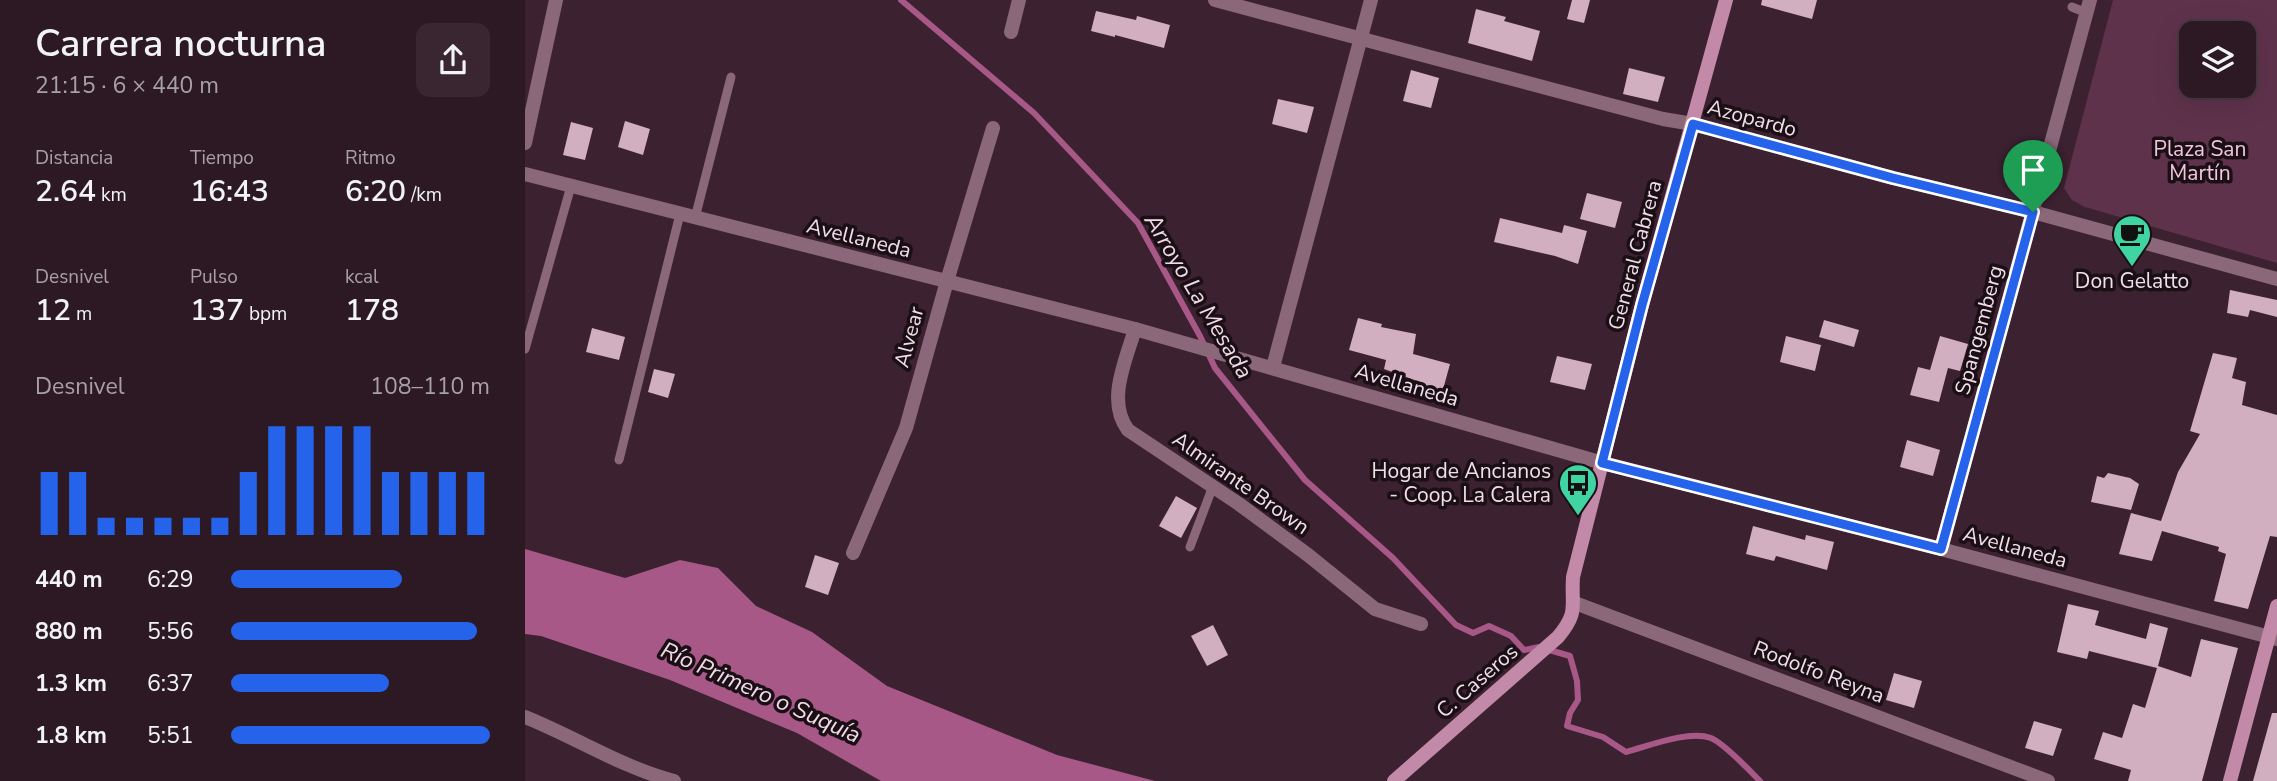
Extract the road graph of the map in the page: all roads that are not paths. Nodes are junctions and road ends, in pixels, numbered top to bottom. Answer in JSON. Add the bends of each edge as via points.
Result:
{"nodes":[{"id":1,"x":556,"y":0,"type":"edge"},
{"id":2,"x":1019,"y":0,"type":"edge"},
{"id":3,"x":1215,"y":0,"type":"edge"},
{"id":4,"x":1371,"y":0,"type":"edge"},
{"id":5,"x":1725,"y":0,"type":"edge"},
{"id":6,"x":2072,"y":7,"type":"dead end"},
{"id":7,"x":2089,"y":7,"type":"edge"},
{"id":8,"x":1011,"y":32,"type":"dead end"},
{"id":9,"x":1361,"y":39,"type":"junction"},
{"id":10,"x":731,"y":77,"type":"dead end"},
{"id":11,"x":1693,"y":124,"type":"junction"},
{"id":12,"x":993,"y":128,"type":"dead end"},
{"id":13,"x":525,"y":143,"type":"edge"},
{"id":14,"x":525,"y":174,"type":"edge"},
{"id":15,"x":571,"y":186,"type":"junction"},
{"id":16,"x":2033,"y":212,"type":"junction"},
{"id":17,"x":687,"y":216,"type":"junction"},
{"id":18,"x":2277,"y":278,"type":"edge"},
{"id":19,"x":947,"y":281,"type":"junction"},
{"id":20,"x":1135,"y":328,"type":"junction"},
{"id":21,"x":525,"y":349,"type":"edge"},
{"id":22,"x":1273,"y":367,"type":"junction"},
{"id":23,"x":619,"y":460,"type":"dead end"},
{"id":24,"x":1602,"y":463,"type":"junction"},
{"id":25,"x":1213,"y":486,"type":"junction"},
{"id":26,"x":1190,"y":547,"type":"dead end"},
{"id":27,"x":1941,"y":549,"type":"junction"},
{"id":28,"x":853,"y":553,"type":"dead end"},
{"id":29,"x":1574,"y":603,"type":"junction"},
{"id":30,"x":2277,"y":606,"type":"edge"},
{"id":31,"x":1421,"y":624,"type":"dead end"},
{"id":32,"x":2273,"y":638,"type":"edge"},
{"id":33,"x":525,"y":717,"type":"edge"},
{"id":34,"x":674,"y":781,"type":"edge"},
{"id":35,"x":1394,"y":781,"type":"edge"},
{"id":36,"x":2048,"y":781,"type":"edge"},
{"id":37,"x":2230,"y":781,"type":"edge"}],
"edges":[{"from":1,"to":13,"type":"street"},
{"from":2,"to":8,"type":"street"},
{"from":3,"to":9,"type":"street","name":"Azopardo"},
{"from":4,"to":9,"type":"street"},
{"from":5,"to":11,"type":"street","name":"General Cabrera"},
{"from":6,"to":7,"type":"lane"},
{"from":7,"to":16,"type":"street","name":"Spangemberg"},
{"from":9,"to":11,"type":"street","name":"Azopardo"},
{"from":9,"to":22,"type":"street"},
{"from":10,"to":17,"type":"lane"},
{"from":11,"to":16,"type":"street","name":"Azopardo"},
{"from":11,"to":24,"type":"street","name":"General Cabrera"},
{"from":12,"to":19,"type":"street","name":"Alvear"},
{"from":14,"to":15,"type":"street","name":"Avellaneda"},
{"from":15,"to":17,"type":"street","name":"Avellaneda"},
{"from":15,"to":21,"type":"lane"},
{"from":16,"to":18,"type":"street","name":"Azopardo"},
{"from":16,"to":27,"type":"street","name":"Spangemberg"},
{"from":17,"to":19,"type":"street","name":"Avellaneda"},
{"from":17,"to":23,"type":"lane"},
{"from":19,"to":20,"type":"street","name":"Avellaneda"},
{"from":19,"to":28,"type":"street","name":"Alvear","via":[[906,428]]},
{"from":20,"to":22,"type":"street","name":"Avellaneda"},
{"from":20,"to":25,"type":"street","name":"Almirante Brown","via":[[1119,381],[1121,421],[1137,437]]},
{"from":22,"to":24,"type":"street","name":"Avellaneda"},
{"from":24,"to":27,"type":"street","name":"Avellaneda"},
{"from":24,"to":29,"type":"street","name":"General Cabrera","via":[[1573,578]]},
{"from":25,"to":26,"type":"lane"},
{"from":25,"to":31,"type":"street","name":"Almirante Brown","via":[[1375,609]]},
{"from":27,"to":32,"type":"street","name":"Avellaneda"},
{"from":29,"to":35,"type":"street","name":"C. Caseros","via":[[1573,615],[1558,638]]},
{"from":29,"to":36,"type":"street","name":"Rodolfo Reyna"},
{"from":30,"to":32,"type":"street"},
{"from":32,"to":37,"type":"street"},
{"from":33,"to":34,"type":"street"}]}
